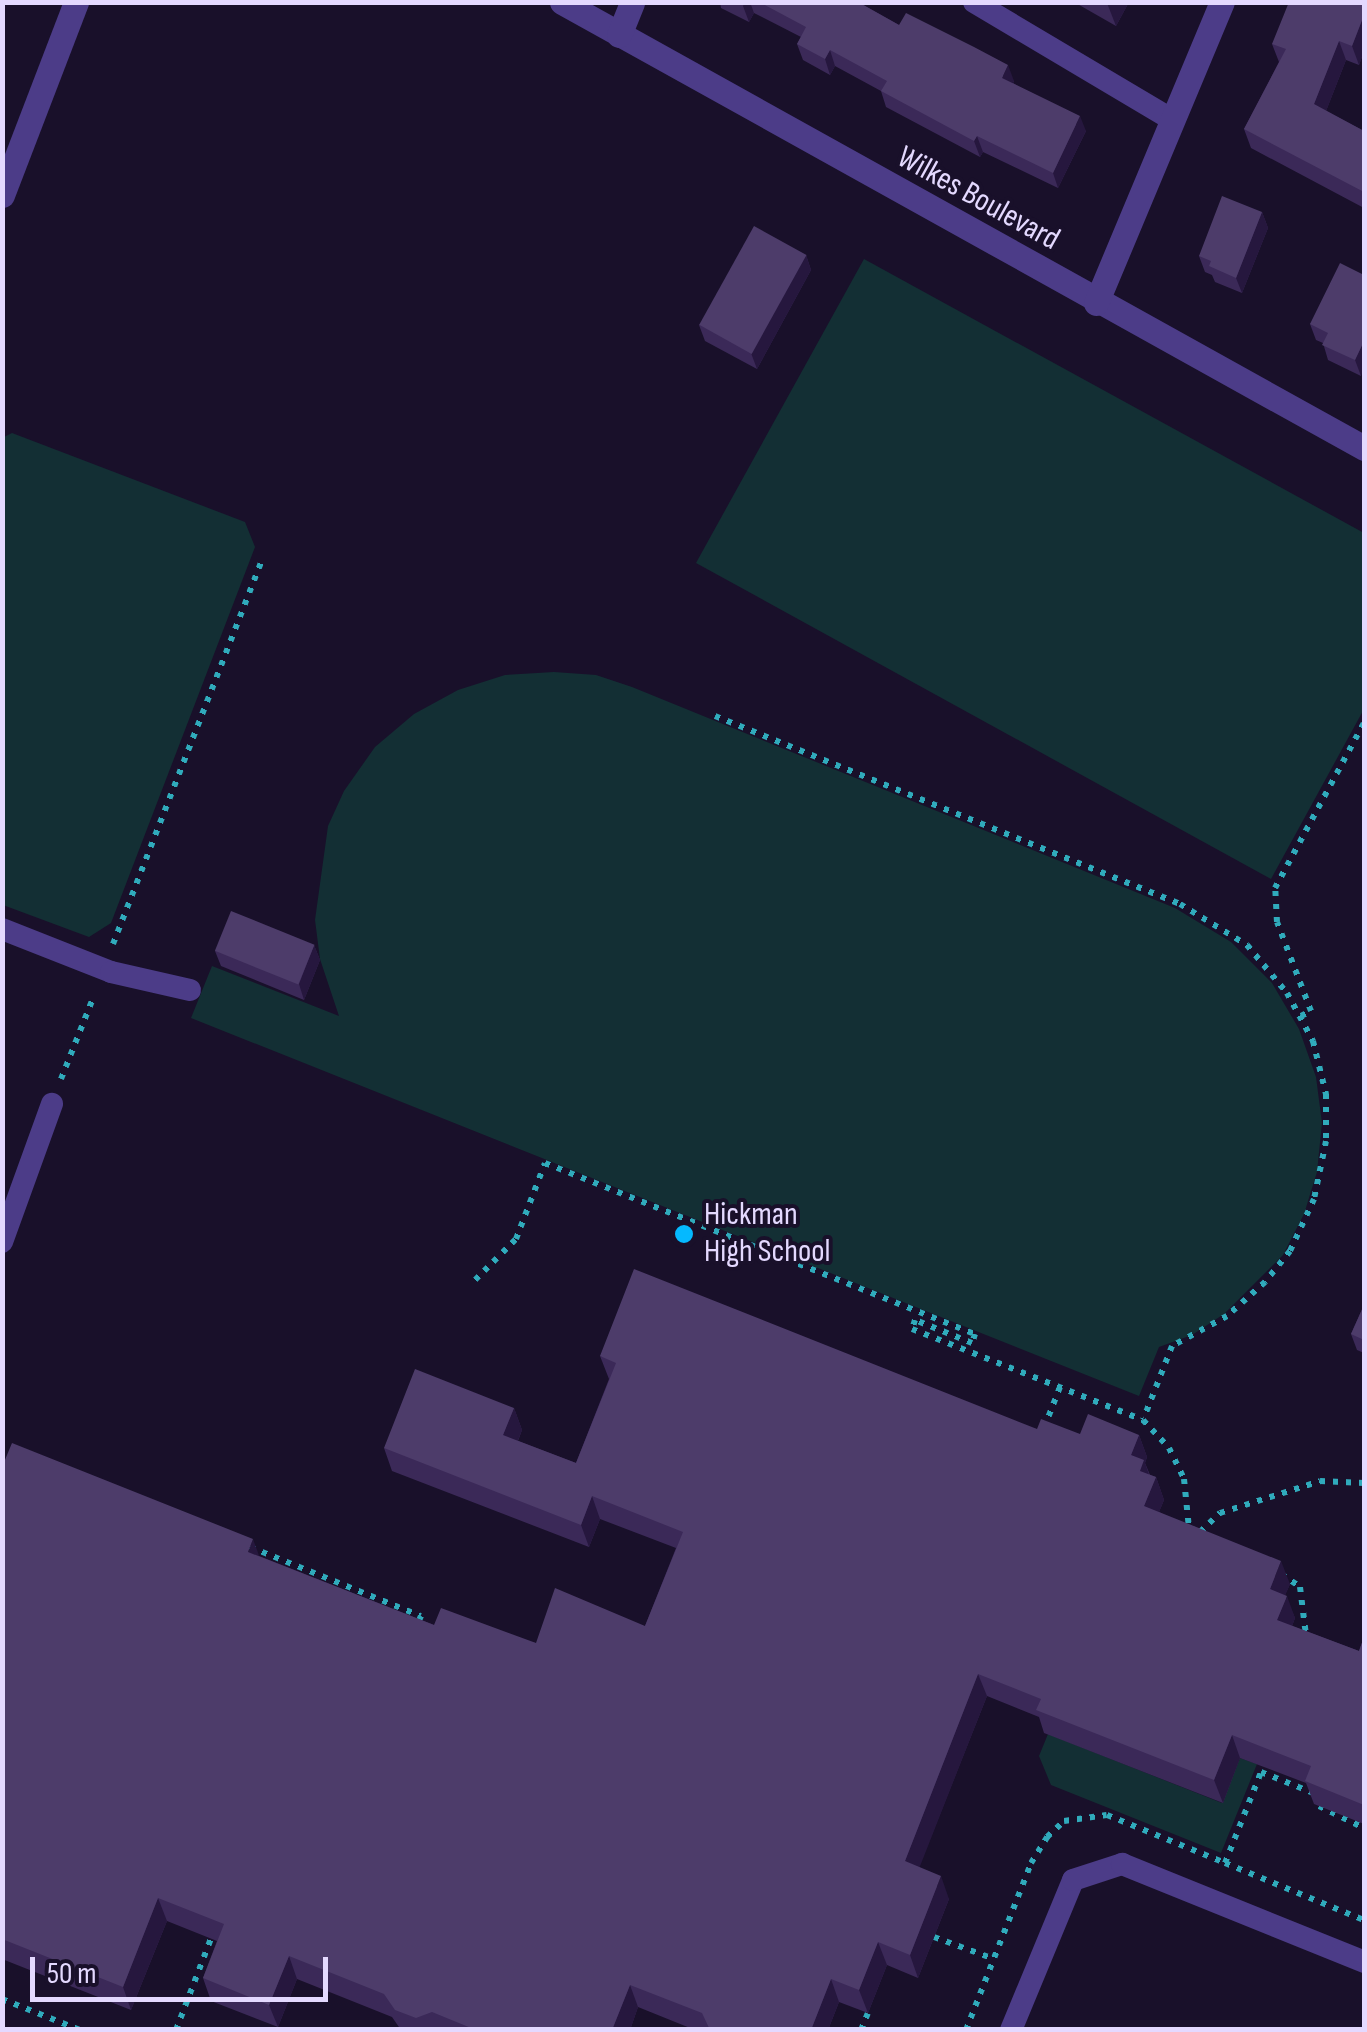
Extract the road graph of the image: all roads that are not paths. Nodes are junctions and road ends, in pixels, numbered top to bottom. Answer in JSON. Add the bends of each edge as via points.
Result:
{"nodes":[{"id":1,"x":76,"y":2,"type":"edge"},
{"id":2,"x":562,"y":2,"type":"edge"},
{"id":3,"x":632,"y":2,"type":"edge"},
{"id":4,"x":974,"y":2,"type":"edge"},
{"id":5,"x":1222,"y":2,"type":"edge"},
{"id":6,"x":619,"y":35,"type":"junction"},
{"id":7,"x":1173,"y":120,"type":"junction"},
{"id":8,"x":2,"y":195,"type":"edge"},
{"id":9,"x":1096,"y":303,"type":"junction"},
{"id":10,"x":1364,"y":448,"type":"edge"},
{"id":11,"x":2,"y":928,"type":"edge"},
{"id":12,"x":190,"y":990,"type":"dead end"},
{"id":13,"x":52,"y":1104,"type":"road end"},
{"id":14,"x":2,"y":1242,"type":"edge"},
{"id":15,"x":1364,"y":1962,"type":"edge"},
{"id":16,"x":1011,"y":2030,"type":"edge"}],
"edges":[{"from":1,"to":8,"type":"street"},
{"from":2,"to":6,"type":"street","name":"Wilkes Boulevard"},
{"from":3,"to":6,"type":"street"},
{"from":4,"to":7,"type":"lane"},
{"from":5,"to":7,"type":"street"},
{"from":6,"to":9,"type":"street","name":"Wilkes Boulevard"},
{"from":7,"to":9,"type":"street"},
{"from":9,"to":10,"type":"street","name":"Wilkes Boulevard"},
{"from":11,"to":12,"type":"lane","via":[[104,968]]},
{"from":13,"to":14,"type":"lane"},
{"from":15,"to":16,"type":"lane","via":[[1122,1864],[1073,1880]]}]}
